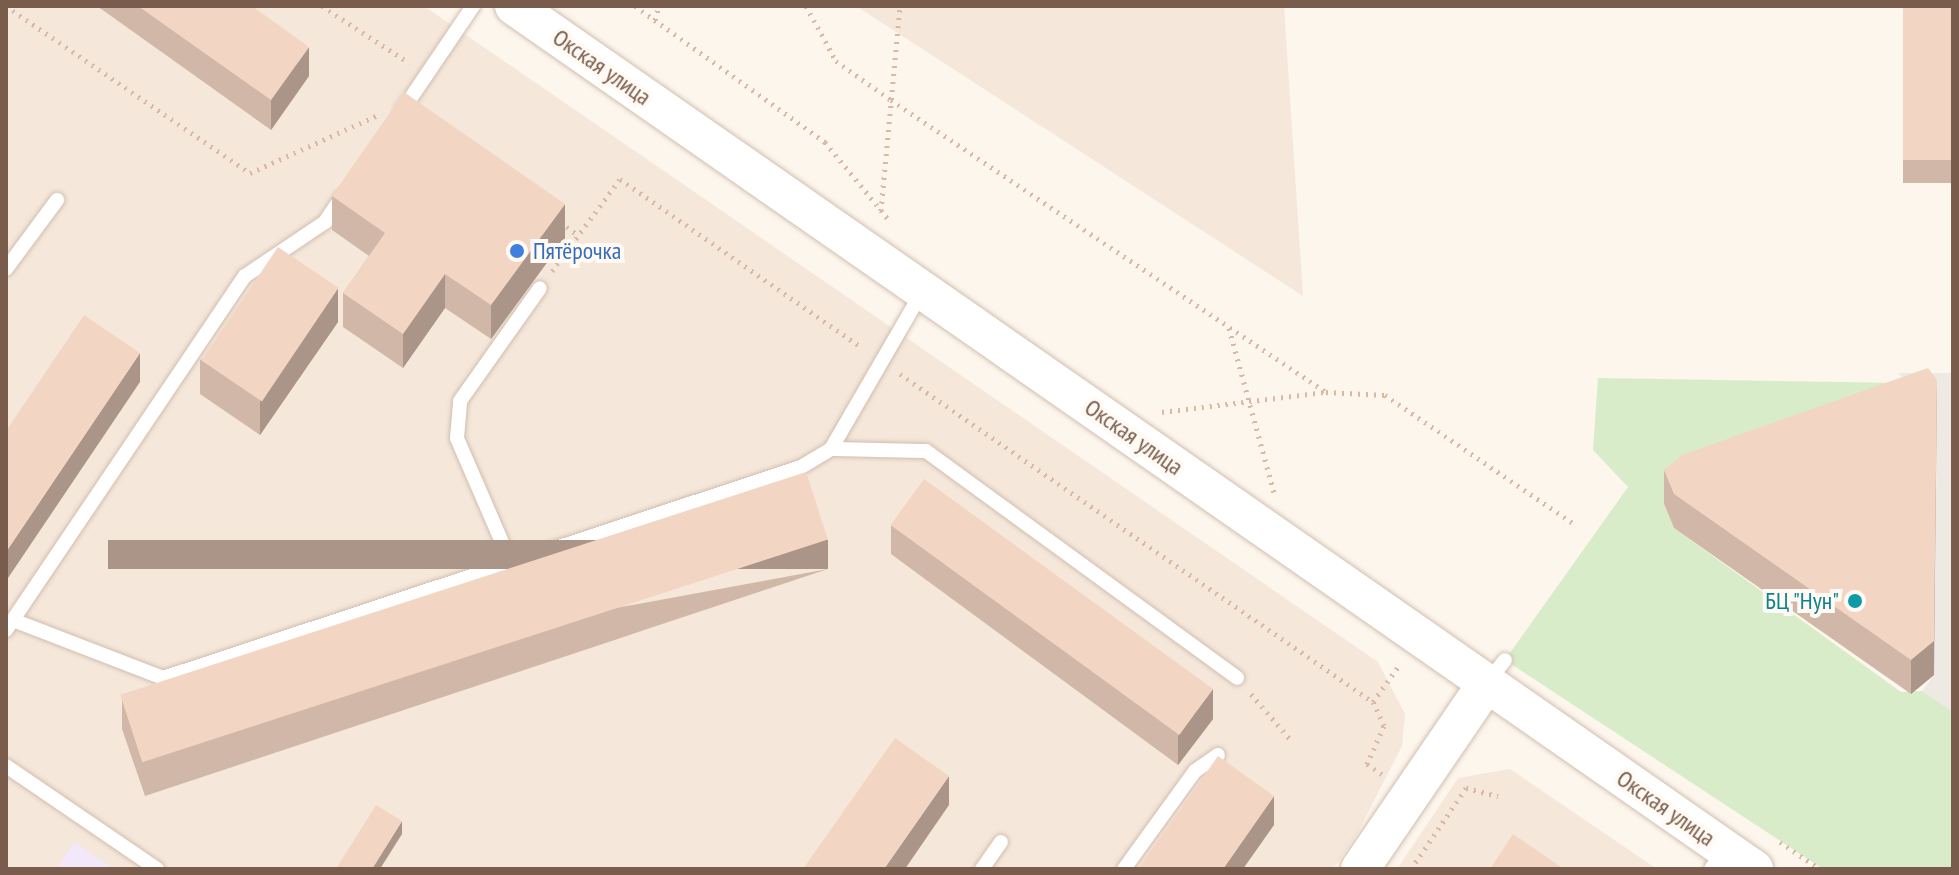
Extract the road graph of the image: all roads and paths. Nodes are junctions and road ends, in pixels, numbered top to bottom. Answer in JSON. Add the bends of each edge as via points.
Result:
{"nodes":[{"id":1,"x":6,"y":6,"type":"edge"},
{"id":2,"x":322,"y":6,"type":"edge"},
{"id":3,"x":473,"y":6,"type":"edge"},
{"id":4,"x":514,"y":6,"type":"edge"},
{"id":5,"x":635,"y":6,"type":"edge"},
{"id":6,"x":659,"y":6,"type":"edge"},
{"id":7,"x":806,"y":6,"type":"edge"},
{"id":8,"x":900,"y":6,"type":"edge"},
{"id":9,"x":426,"y":75,"type":"junction"},
{"id":10,"x":409,"y":100,"type":"junction"},
{"id":11,"x":891,"y":100,"type":"junction"},
{"id":12,"x":395,"y":121,"type":"edge"},
{"id":13,"x":351,"y":184,"type":"edge"},
{"id":14,"x":57,"y":200,"type":"dead end"},
{"id":15,"x":881,"y":211,"type":"dead end"},
{"id":16,"x":553,"y":217,"type":"edge"},
{"id":17,"x":578,"y":235,"type":"junction"},
{"id":18,"x":6,"y":269,"type":"edge"},
{"id":19,"x":540,"y":288,"type":"joint"},
{"id":20,"x":923,"y":289,"type":"junction"},
{"id":21,"x":1229,"y":327,"type":"junction"},
{"id":22,"x":881,"y":361,"type":"junction"},
{"id":23,"x":1326,"y":392,"type":"junction"},
{"id":24,"x":1249,"y":401,"type":"junction"},
{"id":25,"x":1149,"y":414,"type":"dead end"},
{"id":26,"x":831,"y":449,"type":"junction"},
{"id":27,"x":1278,"y":507,"type":"dead end"},
{"id":28,"x":1574,"y":524,"type":"dead end"},
{"id":29,"x":511,"y":563,"type":"junction"},
{"id":30,"x":9,"y":625,"type":"edge"},
{"id":31,"x":1496,"y":672,"type":"junction"},
{"id":32,"x":1237,"y":678,"type":"joint"},
{"id":33,"x":1290,"y":739,"type":"dead end"},
{"id":34,"x":1218,"y":755,"type":"edge"},
{"id":35,"x":1367,"y":764,"type":"dead end"},
{"id":36,"x":6,"y":766,"type":"edge"},
{"id":37,"x":1498,"y":796,"type":"dead end"},
{"id":38,"x":1001,"y":842,"type":"dead end"},
{"id":39,"x":1730,"y":862,"type":"edge"},
{"id":40,"x":157,"y":869,"type":"edge"},
{"id":41,"x":982,"y":869,"type":"edge"},
{"id":42,"x":1124,"y":869,"type":"edge"},
{"id":43,"x":1360,"y":869,"type":"edge"},
{"id":44,"x":1411,"y":869,"type":"edge"}],
"edges":[{"from":1,"to":10,"type":"path","via":[[250,173]]},
{"from":2,"to":9,"type":"path"},
{"from":3,"to":9,"type":"lane"},
{"from":4,"to":20,"type":"main road","name":"Окская улица"},
{"from":5,"to":6,"type":"path","via":[[655,20]]},
{"from":7,"to":11,"type":"path","via":[[836,61]]},
{"from":8,"to":11,"type":"path"},
{"from":9,"to":10,"type":"lane"},
{"from":10,"to":12,"type":"lane"},
{"from":11,"to":15,"type":"path"},
{"from":11,"to":21,"type":"path"},
{"from":13,"to":30,"type":"lane","via":[[325,222],[245,276]]},
{"from":14,"to":18,"type":"lane"},
{"from":16,"to":17,"type":"path"},
{"from":17,"to":19,"type":"path"},
{"from":17,"to":22,"type":"path","via":[[620,179]]},
{"from":19,"to":29,"type":"lane","via":[[460,401],[457,438]]},
{"from":20,"to":22,"type":"lane"},
{"from":20,"to":31,"type":"main road","name":"Окская улица"},
{"from":21,"to":23,"type":"path"},
{"from":21,"to":24,"type":"path"},
{"from":22,"to":26,"type":"lane"},
{"from":22,"to":35,"type":"path","via":[[1373,702],[1384,726]]},
{"from":23,"to":24,"type":"path"},
{"from":23,"to":28,"type":"path","via":[[1385,395]]},
{"from":24,"to":25,"type":"path"},
{"from":24,"to":27,"type":"path"},
{"from":26,"to":29,"type":"lane","via":[[801,467]]},
{"from":26,"to":32,"type":"lane","via":[[926,451]]},
{"from":29,"to":30,"type":"lane","via":[[163,678]]},
{"from":31,"to":39,"type":"main road","name":"Окская улица"},
{"from":31,"to":43,"type":"main road"},
{"from":32,"to":33,"type":"path"},
{"from":34,"to":42,"type":"lane","via":[[1195,771]]},
{"from":36,"to":40,"type":"lane"},
{"from":37,"to":44,"type":"path","via":[[1466,788]]},
{"from":38,"to":41,"type":"lane"}]}
